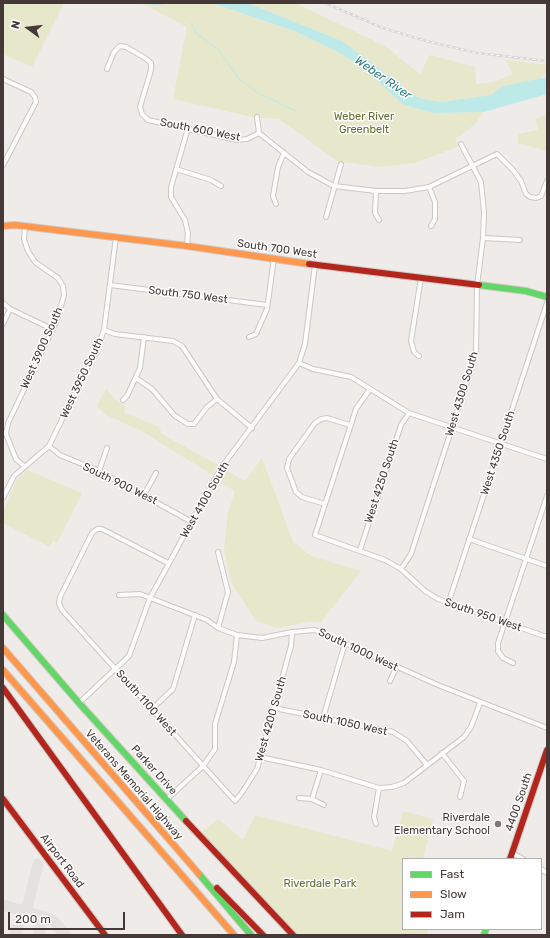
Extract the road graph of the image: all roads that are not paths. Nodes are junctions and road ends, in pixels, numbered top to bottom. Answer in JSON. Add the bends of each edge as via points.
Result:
{"nodes":[{"id":1,"x":107,"y":69,"type":"dead end"},
{"id":2,"x":3,"y":79,"type":"edge"},
{"id":3,"x":257,"y":117,"type":"dead end"},
{"id":4,"x":188,"y":128,"type":"junction"},
{"id":5,"x":260,"y":132,"type":"junction"},
{"id":6,"x":461,"y":144,"type":"dead end"},
{"id":7,"x":284,"y":153,"type":"junction"},
{"id":8,"x":341,"y":164,"type":"dead end"},
{"id":9,"x":3,"y":165,"type":"edge"},
{"id":10,"x":472,"y":166,"type":"junction"},
{"id":11,"x":176,"y":169,"type":"junction"},
{"id":12,"x":547,"y":182,"type":"edge"},
{"id":13,"x":221,"y":186,"type":"dead end"},
{"id":14,"x":334,"y":186,"type":"junction"},
{"id":15,"x":429,"y":187,"type":"junction"},
{"id":16,"x":376,"y":191,"type":"junction"},
{"id":17,"x":276,"y":204,"type":"dead end"},
{"id":18,"x":326,"y":217,"type":"dead end"},
{"id":19,"x":379,"y":220,"type":"dead end"},
{"id":20,"x":3,"y":226,"type":"edge"},
{"id":21,"x":25,"y":226,"type":"junction"},
{"id":22,"x":431,"y":226,"type":"dead end"},
{"id":23,"x":116,"y":237,"type":"junction"},
{"id":24,"x":483,"y":238,"type":"junction"},
{"id":25,"x":520,"y":240,"type":"dead end"},
{"id":26,"x":187,"y":246,"type":"junction"},
{"id":27,"x":274,"y":258,"type":"junction"},
{"id":28,"x":315,"y":264,"type":"junction"},
{"id":29,"x":421,"y":278,"type":"junction"},
{"id":30,"x":110,"y":285,"type":"junction"},
{"id":31,"x":477,"y":285,"type":"junction"},
{"id":32,"x":547,"y":297,"type":"edge"},
{"id":33,"x":3,"y":302,"type":"edge"},
{"id":34,"x":547,"y":303,"type":"edge"},
{"id":35,"x":267,"y":305,"type":"junction"},
{"id":36,"x":10,"y":309,"type":"junction"},
{"id":37,"x":3,"y":324,"type":"edge"},
{"id":38,"x":52,"y":329,"type":"junction"},
{"id":39,"x":104,"y":330,"type":"junction"},
{"id":40,"x":144,"y":337,"type":"junction"},
{"id":41,"x":249,"y":337,"type":"dead end"},
{"id":42,"x":420,"y":356,"type":"dead end"},
{"id":43,"x":298,"y":363,"type":"junction"},
{"id":44,"x":136,"y":378,"type":"junction"},
{"id":45,"x":370,"y":389,"type":"junction"},
{"id":46,"x":217,"y":399,"type":"junction"},
{"id":47,"x":123,"y":400,"type":"dead end"},
{"id":48,"x":408,"y":412,"type":"junction"},
{"id":49,"x":350,"y":425,"type":"junction"},
{"id":50,"x":252,"y":428,"type":"junction"},
{"id":51,"x":452,"y":428,"type":"junction"},
{"id":52,"x":5,"y":434,"type":"edge"},
{"id":53,"x":500,"y":444,"type":"junction"},
{"id":54,"x":49,"y":446,"type":"junction"},
{"id":55,"x":107,"y":448,"type":"dead end"},
{"id":56,"x":547,"y":459,"type":"edge"},
{"id":57,"x":24,"y":466,"type":"junction"},
{"id":58,"x":99,"y":471,"type":"junction"},
{"id":59,"x":156,"y":473,"type":"dead end"},
{"id":60,"x":144,"y":494,"type":"junction"},
{"id":61,"x":547,"y":496,"type":"edge"},
{"id":62,"x":3,"y":498,"type":"edge"},
{"id":63,"x":325,"y":504,"type":"junction"},
{"id":64,"x":192,"y":522,"type":"junction"},
{"id":65,"x":469,"y":539,"type":"junction"},
{"id":66,"x":360,"y":550,"type":"junction"},
{"id":67,"x":218,"y":552,"type":"dead end"},
{"id":68,"x":527,"y":559,"type":"junction"},
{"id":69,"x":168,"y":564,"type":"junction"},
{"id":70,"x":547,"y":566,"type":"edge"},
{"id":71,"x":401,"y":569,"type":"junction"},
{"id":72,"x":119,"y":595,"type":"dead end"},
{"id":73,"x":150,"y":598,"type":"junction"},
{"id":74,"x":448,"y":604,"type":"junction"},
{"id":75,"x":3,"y":615,"type":"edge"},
{"id":76,"x":195,"y":615,"type":"junction"},
{"id":77,"x":505,"y":623,"type":"junction"},
{"id":78,"x":218,"y":628,"type":"junction"},
{"id":79,"x":292,"y":632,"type":"junction"},
{"id":80,"x":237,"y":635,"type":"junction"},
{"id":81,"x":547,"y":637,"type":"edge"},
{"id":82,"x":345,"y":644,"type":"junction"},
{"id":83,"x":3,"y":648,"type":"edge"},
{"id":84,"x":513,"y":663,"type":"dead end"},
{"id":85,"x":396,"y":668,"type":"junction"},
{"id":86,"x":3,"y":670,"type":"edge"},
{"id":87,"x":116,"y":670,"type":"junction"},
{"id":88,"x":390,"y":681,"type":"dead end"},
{"id":89,"x":3,"y":688,"type":"edge"},
{"id":90,"x":79,"y":703,"type":"junction"},
{"id":91,"x":480,"y":703,"type":"junction"},
{"id":92,"x":274,"y":708,"type":"junction"},
{"id":93,"x":152,"y":709,"type":"junction"},
{"id":94,"x":323,"y":718,"type":"junction"},
{"id":95,"x":547,"y":728,"type":"edge"},
{"id":96,"x":442,"y":753,"type":"junction"},
{"id":97,"x":546,"y":755,"type":"edge"},
{"id":98,"x":260,"y":757,"type":"junction"},
{"id":99,"x":427,"y":765,"type":"junction"},
{"id":100,"x":203,"y":766,"type":"junction"},
{"id":101,"x":322,"y":770,"type":"junction"},
{"id":102,"x":380,"y":788,"type":"junction"},
{"id":103,"x":460,"y":797,"type":"dead end"},
{"id":104,"x":299,"y":798,"type":"dead end"},
{"id":105,"x":3,"y":799,"type":"edge"},
{"id":106,"x":167,"y":799,"type":"junction"},
{"id":107,"x":312,"y":799,"type":"junction"},
{"id":108,"x":235,"y":801,"type":"joint"},
{"id":109,"x":324,"y":805,"type":"dead end"},
{"id":110,"x":153,"y":822,"type":"junction"},
{"id":111,"x":376,"y":824,"type":"dead end"},
{"id":112,"x":511,"y":856,"type":"edge"},
{"id":113,"x":105,"y":935,"type":"edge"},
{"id":114,"x":182,"y":935,"type":"edge"},
{"id":115,"x":234,"y":935,"type":"edge"},
{"id":116,"x":251,"y":935,"type":"edge"},
{"id":117,"x":263,"y":935,"type":"edge"},
{"id":118,"x":293,"y":935,"type":"edge"}],
"edges":[{"from":1,"to":4,"type":"street","name":"South 600 West","via":[[114,52],[120,46],[145,58],[150,63],[151,70],[140,106],[142,114],[148,120]]},
{"from":2,"to":9,"type":"street","via":[[36,97],[36,102]]},
{"from":3,"to":5,"type":"street"},
{"from":4,"to":5,"type":"street","name":"South 600 West","via":[[237,140],[247,139]]},
{"from":4,"to":11,"type":"street"},
{"from":5,"to":7,"type":"street"},
{"from":6,"to":10,"type":"street","name":"West 4300 South"},
{"from":7,"to":14,"type":"street","via":[[308,172]]},
{"from":7,"to":17,"type":"street","via":[[278,167],[273,196]]},
{"from":8,"to":14,"type":"street"},
{"from":10,"to":12,"type":"street","via":[[497,154],[513,170],[530,197],[542,196]]},
{"from":10,"to":15,"type":"street"},
{"from":10,"to":24,"type":"street","name":"West 4300 South","via":[[481,182]]},
{"from":11,"to":13,"type":"street","via":[[211,180]]},
{"from":11,"to":26,"type":"street","via":[[171,197],[185,220],[188,232]]},
{"from":14,"to":16,"type":"street"},
{"from":14,"to":18,"type":"street"},
{"from":15,"to":16,"type":"street","via":[[405,191]]},
{"from":15,"to":22,"type":"street","via":[[435,202],[435,219]]},
{"from":16,"to":19,"type":"street","via":[[375,213]]},
{"from":20,"to":21,"type":"main road","name":"South 700 West"},
{"from":21,"to":23,"type":"main road","name":"South 700 West"},
{"from":21,"to":38,"type":"street","name":"West 3900 South","via":[[24,239],[28,251],[35,262],[58,278],[63,286],[64,295]]},
{"from":23,"to":26,"type":"main road","name":"South 700 West"},
{"from":23,"to":30,"type":"street","name":"West 3950 South"},
{"from":24,"to":25,"type":"street"},
{"from":24,"to":31,"type":"street","name":"West 4300 South"},
{"from":26,"to":27,"type":"main road","name":"South 700 West"},
{"from":27,"to":28,"type":"main road","name":"South 700 West"},
{"from":27,"to":35,"type":"street"},
{"from":28,"to":29,"type":"main road","name":"South 700 West"},
{"from":28,"to":43,"type":"street","name":"West 4100 South","via":[[305,344]]},
{"from":29,"to":31,"type":"main road","name":"South 700 West"},
{"from":29,"to":42,"type":"street","via":[[412,341],[414,352]]},
{"from":30,"to":35,"type":"street","name":"South 750 West"},
{"from":30,"to":39,"type":"street","name":"West 3950 South"},
{"from":31,"to":32,"type":"main road","name":"South 700 West","via":[[526,291]]},
{"from":31,"to":51,"type":"street","name":"West 4300 South","via":[[476,354]]},
{"from":33,"to":36,"type":"street"},
{"from":34,"to":53,"type":"street","name":"West 4350 South"},
{"from":35,"to":41,"type":"street","via":[[256,334]]},
{"from":36,"to":37,"type":"street"},
{"from":36,"to":38,"type":"street"},
{"from":38,"to":52,"type":"street","name":"West 3900 South"},
{"from":39,"to":40,"type":"street","via":[[115,334]]},
{"from":39,"to":54,"type":"street","name":"West 3950 South"},
{"from":40,"to":44,"type":"street","via":[[140,368]]},
{"from":40,"to":46,"type":"street","via":[[173,341],[182,346]]},
{"from":43,"to":45,"type":"street","via":[[351,377]]},
{"from":43,"to":50,"type":"street","name":"West 4100 South"},
{"from":44,"to":46,"type":"street","via":[[152,389],[175,416],[188,424],[194,424]]},
{"from":44,"to":47,"type":"street"},
{"from":45,"to":48,"type":"street"},
{"from":45,"to":49,"type":"street","via":[[356,409]]},
{"from":46,"to":50,"type":"street"},
{"from":48,"to":51,"type":"street"},
{"from":48,"to":66,"type":"street","name":"West 4250 South","via":[[401,425]]},
{"from":49,"to":63,"type":"street"},
{"from":49,"to":63,"type":"street","via":[[327,418],[321,419],[315,423],[289,459],[287,468],[296,492],[302,497]]},
{"from":50,"to":64,"type":"street","name":"West 4100 South","via":[[221,468]]},
{"from":51,"to":53,"type":"street"},
{"from":51,"to":71,"type":"street","name":"West 4300 South","via":[[411,554]]},
{"from":52,"to":57,"type":"street","via":[[16,459]]},
{"from":53,"to":56,"type":"street"},
{"from":53,"to":65,"type":"street","name":"West 4350 South"},
{"from":54,"to":57,"type":"street","name":"West 3950 South"},
{"from":54,"to":58,"type":"street","name":"South 900 West","via":[[60,455]]},
{"from":55,"to":58,"type":"street"},
{"from":57,"to":62,"type":"street","name":"West 3950 South","via":[[14,476]]},
{"from":58,"to":60,"type":"street","name":"South 900 West"},
{"from":59,"to":60,"type":"street"},
{"from":60,"to":64,"type":"street","name":"South 900 West"},
{"from":61,"to":68,"type":"street"},
{"from":63,"to":66,"type":"street","name":"South 950 West","via":[[315,536]]},
{"from":64,"to":69,"type":"street","name":"West 4100 South"},
{"from":65,"to":68,"type":"street"},
{"from":65,"to":74,"type":"street","name":"West 4350 South"},
{"from":66,"to":71,"type":"street","name":"South 950 West"},
{"from":67,"to":78,"type":"street","via":[[228,592]]},
{"from":68,"to":70,"type":"street"},
{"from":68,"to":77,"type":"street"},
{"from":69,"to":73,"type":"street","name":"West 4100 South"},
{"from":69,"to":87,"type":"street","name":"South 1100 West","via":[[102,529],[97,529],[92,533],[60,596],[62,610]]},
{"from":71,"to":74,"type":"street","name":"South 950 West","via":[[425,591]]},
{"from":72,"to":73,"type":"street","name":"South 1000 West","via":[[134,594]]},
{"from":73,"to":76,"type":"street","name":"South 1000 West"},
{"from":73,"to":87,"type":"street","name":"West 4100 South","via":[[129,656]]},
{"from":74,"to":77,"type":"street","name":"South 950 West"},
{"from":75,"to":90,"type":"main road","name":"Parker Drive"},
{"from":76,"to":78,"type":"street","name":"South 1000 West"},
{"from":76,"to":93,"type":"street","via":[[172,689]]},
{"from":77,"to":81,"type":"street","name":"South 950 West"},
{"from":77,"to":84,"type":"street","via":[[498,651],[502,658]]},
{"from":78,"to":80,"type":"street","name":"South 1000 West"},
{"from":79,"to":80,"type":"street","name":"South 1000 West","via":[[262,638]]},
{"from":79,"to":82,"type":"street","name":"South 1000 West","via":[[315,630]]},
{"from":79,"to":92,"type":"street","name":"West 4200 South","via":[[291,646]]},
{"from":80,"to":100,"type":"street","via":[[234,662],[215,724],[215,749]]},
{"from":82,"to":85,"type":"street","name":"South 1000 West"},
{"from":82,"to":94,"type":"street"},
{"from":83,"to":110,"type":"main road","name":"Veterans Memorial Highway"},
{"from":85,"to":88,"type":"street"},
{"from":85,"to":91,"type":"street","name":"South 1000 West"},
{"from":86,"to":115,"type":"main road"},
{"from":87,"to":90,"type":"street","name":"West 4100 South"},
{"from":87,"to":93,"type":"street","name":"South 1100 West"},
{"from":89,"to":114,"type":"main road"},
{"from":90,"to":106,"type":"main road","name":"Parker Drive"},
{"from":91,"to":95,"type":"street","name":"South 1000 West"},
{"from":91,"to":96,"type":"street","via":[[471,727],[464,737]]},
{"from":92,"to":94,"type":"street","name":"South 1050 West"},
{"from":92,"to":98,"type":"street","name":"West 4200 South"},
{"from":93,"to":100,"type":"street","name":"South 1100 West"},
{"from":94,"to":99,"type":"street","name":"South 1050 West","via":[[393,732],[407,741]]},
{"from":96,"to":99,"type":"street"},
{"from":96,"to":103,"type":"street","via":[[464,781]]},
{"from":97,"to":112,"type":"main road","name":"4400 South"},
{"from":98,"to":101,"type":"street"},
{"from":98,"to":108,"type":"street","name":"West 4200 South","via":[[257,769]]},
{"from":99,"to":102,"type":"street","via":[[404,783]]},
{"from":100,"to":106,"type":"street"},
{"from":100,"to":108,"type":"street","name":"South 1100 West"},
{"from":101,"to":102,"type":"street"},
{"from":101,"to":107,"type":"street"},
{"from":102,"to":111,"type":"street","via":[[374,817]]},
{"from":104,"to":107,"type":"street"},
{"from":105,"to":113,"type":"main road","name":"Airport Road"},
{"from":106,"to":118,"type":"main road","name":"Parker Drive"},
{"from":107,"to":109,"type":"street"},
{"from":110,"to":116,"type":"main road","name":"Veterans Memorial Highway"},
{"from":110,"to":117,"type":"main road"}]}
